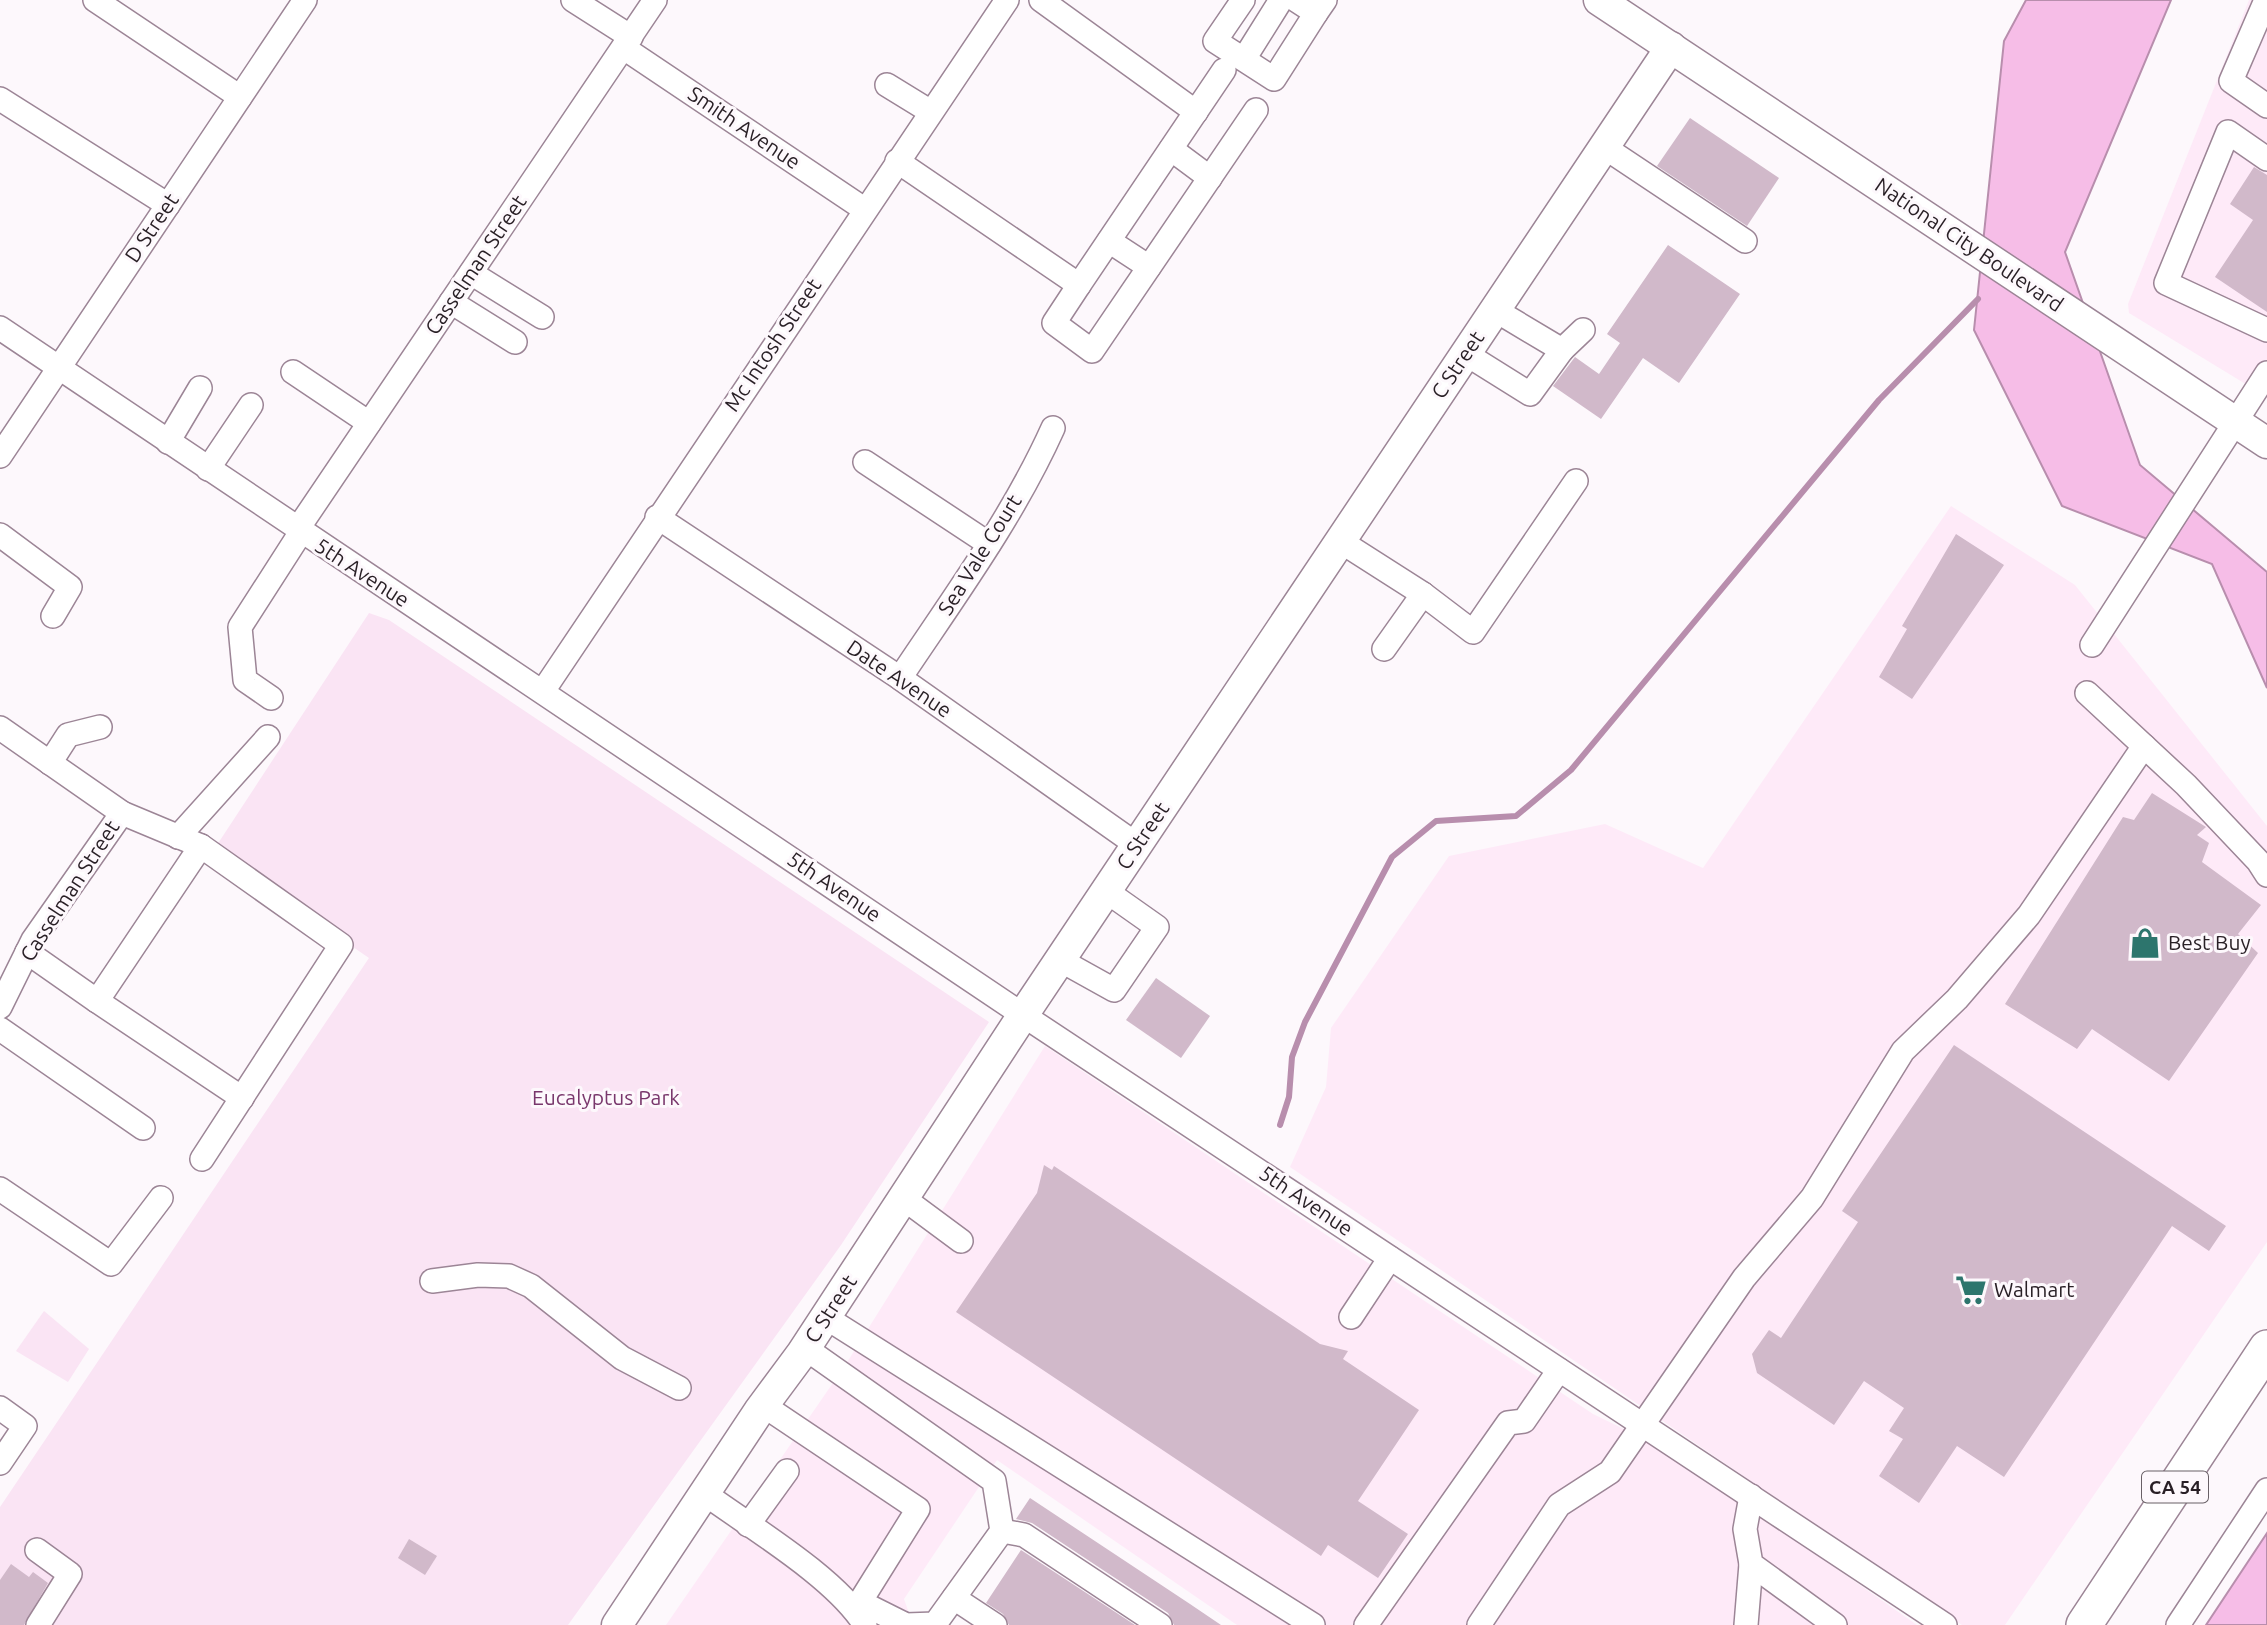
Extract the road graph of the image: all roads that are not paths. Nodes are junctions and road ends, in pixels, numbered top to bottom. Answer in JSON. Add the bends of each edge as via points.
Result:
{"nodes":[{"id":1,"x":95,"y":0,"type":"edge"},
{"id":2,"x":305,"y":0,"type":"edge"},
{"id":3,"x":573,"y":0,"type":"edge"},
{"id":4,"x":655,"y":0,"type":"edge"},
{"id":5,"x":1007,"y":0,"type":"edge"},
{"id":6,"x":1041,"y":0,"type":"edge"},
{"id":7,"x":1243,"y":0,"type":"edge"},
{"id":8,"x":1281,"y":0,"type":"edge"},
{"id":9,"x":1296,"y":0,"type":"edge"},
{"id":10,"x":1599,"y":0,"type":"edge"},
{"id":11,"x":2266,"y":0,"type":"edge"},
{"id":12,"x":1320,"y":7,"type":"edge"},
{"id":13,"x":608,"y":9,"type":"edge"},
{"id":14,"x":627,"y":42,"type":"junction"},
{"id":15,"x":1671,"y":47,"type":"junction"},
{"id":16,"x":1234,"y":65,"type":"junction"},
{"id":17,"x":887,"y":85,"type":"dead end"},
{"id":18,"x":240,"y":97,"type":"junction"},
{"id":19,"x":0,"y":99,"type":"edge"},
{"id":20,"x":2267,"y":106,"type":"edge"},
{"id":21,"x":1256,"y":110,"type":"dead end"},
{"id":22,"x":931,"y":112,"type":"junction"},
{"id":23,"x":1196,"y":112,"type":"junction"},
{"id":24,"x":1604,"y":147,"type":"junction"},
{"id":25,"x":1171,"y":149,"type":"junction"},
{"id":26,"x":2267,"y":159,"type":"edge"},
{"id":27,"x":897,"y":161,"type":"junction"},
{"id":28,"x":1210,"y":178,"type":"junction"},
{"id":29,"x":168,"y":205,"type":"junction"},
{"id":30,"x":864,"y":209,"type":"junction"},
{"id":31,"x":1109,"y":241,"type":"junction"},
{"id":32,"x":1745,"y":242,"type":"dead end"},
{"id":33,"x":1149,"y":267,"type":"junction"},
{"id":34,"x":471,"y":274,"type":"junction"},
{"id":35,"x":1080,"y":285,"type":"junction"},
{"id":36,"x":451,"y":302,"type":"junction"},
{"id":37,"x":1495,"y":310,"type":"junction"},
{"id":38,"x":542,"y":317,"type":"dead end"},
{"id":39,"x":0,"y":328,"type":"edge"},
{"id":40,"x":1583,"y":330,"type":"dead end"},
{"id":41,"x":2267,"y":330,"type":"edge"},
{"id":42,"x":515,"y":342,"type":"dead end"},
{"id":43,"x":1562,"y":350,"type":"junction"},
{"id":44,"x":1466,"y":354,"type":"junction"},
{"id":45,"x":59,"y":368,"type":"junction"},
{"id":46,"x":292,"y":372,"type":"dead end"},
{"id":47,"x":2267,"y":373,"type":"edge"},
{"id":48,"x":200,"y":388,"type":"dead end"},
{"id":49,"x":251,"y":405,"type":"dead end"},
{"id":50,"x":2234,"y":422,"type":"junction"},
{"id":51,"x":369,"y":423,"type":"junction"},
{"id":52,"x":1053,"y":428,"type":"dead end"},
{"id":53,"x":168,"y":442,"type":"junction"},
{"id":54,"x":2267,"y":443,"type":"edge"},
{"id":55,"x":0,"y":456,"type":"edge"},
{"id":56,"x":865,"y":462,"type":"dead end"},
{"id":57,"x":208,"y":469,"type":"junction"},
{"id":58,"x":1576,"y":481,"type":"dead end"},
{"id":59,"x":657,"y":517,"type":"junction"},
{"id":60,"x":299,"y":531,"type":"junction"},
{"id":61,"x":0,"y":535,"type":"edge"},
{"id":62,"x":1340,"y":541,"type":"junction"},
{"id":63,"x":989,"y":544,"type":"junction"},
{"id":64,"x":1423,"y":594,"type":"junction"},
{"id":65,"x":53,"y":616,"type":"dead end"},
{"id":66,"x":2092,"y":645,"type":"dead end"},
{"id":67,"x":1384,"y":649,"type":"dead end"},
{"id":68,"x":900,"y":678,"type":"junction"},
{"id":69,"x":543,"y":691,"type":"junction"},
{"id":70,"x":2087,"y":693,"type":"dead end"},
{"id":71,"x":271,"y":698,"type":"dead end"},
{"id":72,"x":100,"y":727,"type":"dead end"},
{"id":73,"x":0,"y":729,"type":"edge"},
{"id":74,"x":268,"y":737,"type":"dead end"},
{"id":75,"x":2144,"y":746,"type":"junction"},
{"id":76,"x":50,"y":763,"type":"junction"},
{"id":77,"x":121,"y":813,"type":"junction"},
{"id":78,"x":178,"y":837,"type":"junction"},
{"id":79,"x":1137,"y":845,"type":"junction"},
{"id":80,"x":201,"y":846,"type":"junction"},
{"id":81,"x":2267,"y":875,"type":"edge"},
{"id":82,"x":1106,"y":891,"type":"junction"},
{"id":83,"x":27,"y":952,"type":"junction"},
{"id":84,"x":1060,"y":960,"type":"junction"},
{"id":85,"x":97,"y":1001,"type":"junction"},
{"id":86,"x":0,"y":1007,"type":"edge"},
{"id":87,"x":1023,"y":1016,"type":"junction"},
{"id":88,"x":0,"y":1029,"type":"edge"},
{"id":89,"x":242,"y":1098,"type":"junction"},
{"id":90,"x":143,"y":1128,"type":"dead end"},
{"id":91,"x":202,"y":1159,"type":"dead end"},
{"id":92,"x":0,"y":1189,"type":"edge"},
{"id":93,"x":161,"y":1198,"type":"dead end"},
{"id":94,"x":903,"y":1198,"type":"junction"},
{"id":95,"x":961,"y":1241,"type":"dead end"},
{"id":96,"x":1390,"y":1258,"type":"junction"},
{"id":97,"x":432,"y":1281,"type":"dead end"},
{"id":98,"x":825,"y":1317,"type":"junction"},
{"id":99,"x":1351,"y":1317,"type":"dead end"},
{"id":100,"x":805,"y":1348,"type":"junction"},
{"id":101,"x":2267,"y":1348,"type":"edge"},
{"id":102,"x":1559,"y":1370,"type":"junction"},
{"id":103,"x":679,"y":1388,"type":"dead end"},
{"id":104,"x":763,"y":1405,"type":"junction"},
{"id":105,"x":0,"y":1408,"type":"edge"},
{"id":106,"x":1642,"y":1424,"type":"junction"},
{"id":107,"x":0,"y":1463,"type":"edge"},
{"id":108,"x":787,"y":1471,"type":"dead end"},
{"id":109,"x":2267,"y":1490,"type":"edge"},
{"id":110,"x":705,"y":1493,"type":"junction"},
{"id":111,"x":1751,"y":1496,"type":"junction"},
{"id":112,"x":748,"y":1525,"type":"junction"},
{"id":113,"x":1002,"y":1531,"type":"junction"},
{"id":114,"x":37,"y":1550,"type":"dead end"},
{"id":115,"x":1751,"y":1564,"type":"junction"},
{"id":116,"x":954,"y":1598,"type":"junction"},
{"id":117,"x":860,"y":1612,"type":"edge"},
{"id":118,"x":38,"y":1625,"type":"edge"},
{"id":119,"x":617,"y":1625,"type":"edge"},
{"id":120,"x":995,"y":1625,"type":"edge"},
{"id":121,"x":1160,"y":1625,"type":"edge"},
{"id":122,"x":1313,"y":1625,"type":"edge"},
{"id":123,"x":1366,"y":1625,"type":"edge"},
{"id":124,"x":1479,"y":1625,"type":"edge"},
{"id":125,"x":1746,"y":1625,"type":"edge"},
{"id":126,"x":1835,"y":1625,"type":"edge"},
{"id":127,"x":1945,"y":1625,"type":"edge"},
{"id":128,"x":2084,"y":1625,"type":"edge"},
{"id":129,"x":2178,"y":1625,"type":"edge"}],
"edges":[{"from":1,"to":18,"type":"street"},
{"from":2,"to":18,"type":"street","name":"D Street"},
{"from":3,"to":13,"type":"street","name":"Smith Avenue"},
{"from":4,"to":14,"type":"street","name":"Casselman Street"},
{"from":5,"to":22,"type":"street","name":"Mc Intosh Street"},
{"from":6,"to":23,"type":"street"},
{"from":7,"to":16,"type":"street","via":[[1215,41]]},
{"from":8,"to":16,"type":"street"},
{"from":9,"to":12,"type":"street"},
{"from":10,"to":15,"type":"main road","name":"National City Boulevard"},
{"from":11,"to":20,"type":"street","via":[[2231,80]]},
{"from":12,"to":16,"type":"street","via":[[1274,79]]},
{"from":13,"to":14,"type":"street","name":"Smith Avenue"},
{"from":14,"to":30,"type":"street","name":"Smith Avenue"},
{"from":14,"to":34,"type":"street","name":"Casselman Street"},
{"from":15,"to":24,"type":"main road","name":"C Street"},
{"from":15,"to":50,"type":"main road","name":"National City Boulevard"},
{"from":16,"to":23,"type":"street"},
{"from":17,"to":22,"type":"street"},
{"from":18,"to":29,"type":"street","name":"D Street"},
{"from":19,"to":29,"type":"street"},
{"from":21,"to":28,"type":"street"},
{"from":22,"to":27,"type":"street","name":"Mc Intosh Street"},
{"from":23,"to":25,"type":"street"},
{"from":24,"to":32,"type":"street"},
{"from":24,"to":37,"type":"main road","name":"C Street"},
{"from":25,"to":28,"type":"street"},
{"from":25,"to":31,"type":"street"},
{"from":26,"to":41,"type":"street","via":[[2228,132],[2166,283]]},
{"from":27,"to":30,"type":"street","name":"Mc Intosh Street"},
{"from":27,"to":35,"type":"street"},
{"from":28,"to":33,"type":"street"},
{"from":29,"to":45,"type":"street","name":"D Street"},
{"from":30,"to":59,"type":"street","name":"Mc Intosh Street"},
{"from":31,"to":33,"type":"street"},
{"from":31,"to":35,"type":"street"},
{"from":33,"to":35,"type":"street","via":[[1092,351],[1054,323]]},
{"from":34,"to":36,"type":"street","name":"Casselman Street"},
{"from":34,"to":38,"type":"street"},
{"from":36,"to":42,"type":"street"},
{"from":36,"to":51,"type":"street","name":"Casselman Street"},
{"from":37,"to":43,"type":"street"},
{"from":37,"to":44,"type":"main road","name":"C Street"},
{"from":39,"to":45,"type":"street","name":"5th Avenue"},
{"from":40,"to":43,"type":"street"},
{"from":43,"to":44,"type":"street","via":[[1530,394]]},
{"from":44,"to":62,"type":"main road","name":"C Street"},
{"from":45,"to":53,"type":"street","name":"5th Avenue"},
{"from":45,"to":55,"type":"street","name":"D Street"},
{"from":46,"to":51,"type":"street"},
{"from":47,"to":50,"type":"street"},
{"from":48,"to":53,"type":"street"},
{"from":49,"to":57,"type":"street"},
{"from":50,"to":54,"type":"main road","name":"National City Boulevard"},
{"from":50,"to":66,"type":"street"},
{"from":51,"to":60,"type":"street","name":"Casselman Street"},
{"from":52,"to":63,"type":"street","name":"Sea Vale Court","via":[[1035,468]]},
{"from":53,"to":57,"type":"street","name":"5th Avenue"},
{"from":56,"to":63,"type":"street"},
{"from":57,"to":60,"type":"street","name":"5th Avenue"},
{"from":58,"to":64,"type":"street","via":[[1473,632]]},
{"from":59,"to":68,"type":"street","name":"Date Avenue"},
{"from":59,"to":69,"type":"street","name":"Mc Intosh Street"},
{"from":60,"to":69,"type":"street","name":"5th Avenue"},
{"from":60,"to":71,"type":"street","name":"Casselman Street","via":[[240,627],[245,680]]},
{"from":61,"to":65,"type":"street","via":[[70,587]]},
{"from":62,"to":64,"type":"street"},
{"from":62,"to":79,"type":"main road","name":"C Street"},
{"from":63,"to":68,"type":"street","name":"Sea Vale Court"},
{"from":64,"to":67,"type":"street"},
{"from":68,"to":79,"type":"street","name":"Date Avenue"},
{"from":69,"to":87,"type":"street","name":"5th Avenue"},
{"from":70,"to":75,"type":"street"},
{"from":72,"to":76,"type":"street","via":[[68,735]]},
{"from":73,"to":76,"type":"street"},
{"from":74,"to":78,"type":"street"},
{"from":75,"to":81,"type":"street","via":[[2195,794]]},
{"from":75,"to":106,"type":"street","via":[[2029,915],[1957,999],[1903,1051],[1812,1198],[1744,1278]]},
{"from":76,"to":77,"type":"street"},
{"from":77,"to":78,"type":"street"},
{"from":77,"to":83,"type":"street","name":"Casselman Street"},
{"from":78,"to":80,"type":"street"},
{"from":79,"to":82,"type":"main road","name":"C Street"},
{"from":80,"to":85,"type":"street"},
{"from":80,"to":89,"type":"street","via":[[341,945]]},
{"from":82,"to":84,"type":"main road","name":"C Street"},
{"from":82,"to":84,"type":"street","via":[[1157,927],[1114,990]]},
{"from":83,"to":85,"type":"street"},
{"from":83,"to":86,"type":"street","name":"Casselman Street"},
{"from":84,"to":87,"type":"main road","name":"C Street"},
{"from":85,"to":89,"type":"street"},
{"from":87,"to":94,"type":"main road","name":"C Street"},
{"from":87,"to":96,"type":"street","name":"5th Avenue"},
{"from":88,"to":90,"type":"street"},
{"from":89,"to":91,"type":"street"},
{"from":92,"to":93,"type":"street","via":[[111,1264]]},
{"from":94,"to":95,"type":"street"},
{"from":94,"to":98,"type":"main road","name":"C Street"},
{"from":96,"to":99,"type":"street"},
{"from":96,"to":102,"type":"street","name":"5th Avenue"},
{"from":97,"to":103,"type":"street","via":[[498,1276],[531,1286],[622,1358]]},
{"from":98,"to":100,"type":"main road","name":"C Street"},
{"from":98,"to":122,"type":"street"},
{"from":100,"to":104,"type":"main road","name":"C Street"},
{"from":100,"to":113,"type":"street","via":[[994,1481]]},
{"from":101,"to":128,"type":"highway","number":"CA 54"},
{"from":102,"to":106,"type":"street","name":"5th Avenue"},
{"from":102,"to":123,"type":"street","via":[[1524,1421],[1508,1423]]},
{"from":104,"to":110,"type":"main road","name":"C Street"},
{"from":104,"to":117,"type":"street","via":[[918,1509]]},
{"from":105,"to":107,"type":"street","via":[[25,1426]]},
{"from":106,"to":111,"type":"street","name":"5th Avenue"},
{"from":106,"to":124,"type":"street","via":[[1610,1472],[1559,1505]]},
{"from":108,"to":112,"type":"street"},
{"from":109,"to":129,"type":"street"},
{"from":110,"to":112,"type":"street"},
{"from":110,"to":119,"type":"main road","name":"C Street"},
{"from":111,"to":115,"type":"street","via":[[1745,1529]]},
{"from":111,"to":127,"type":"street","name":"5th Avenue"},
{"from":112,"to":117,"type":"street"},
{"from":113,"to":116,"type":"street"},
{"from":113,"to":121,"type":"street","via":[[1024,1535]]},
{"from":114,"to":118,"type":"street","via":[[70,1574]]},
{"from":115,"to":125,"type":"street"},
{"from":115,"to":126,"type":"street"},
{"from":116,"to":117,"type":"street","via":[[935,1623],[906,1625]]},
{"from":116,"to":120,"type":"street"}]}
